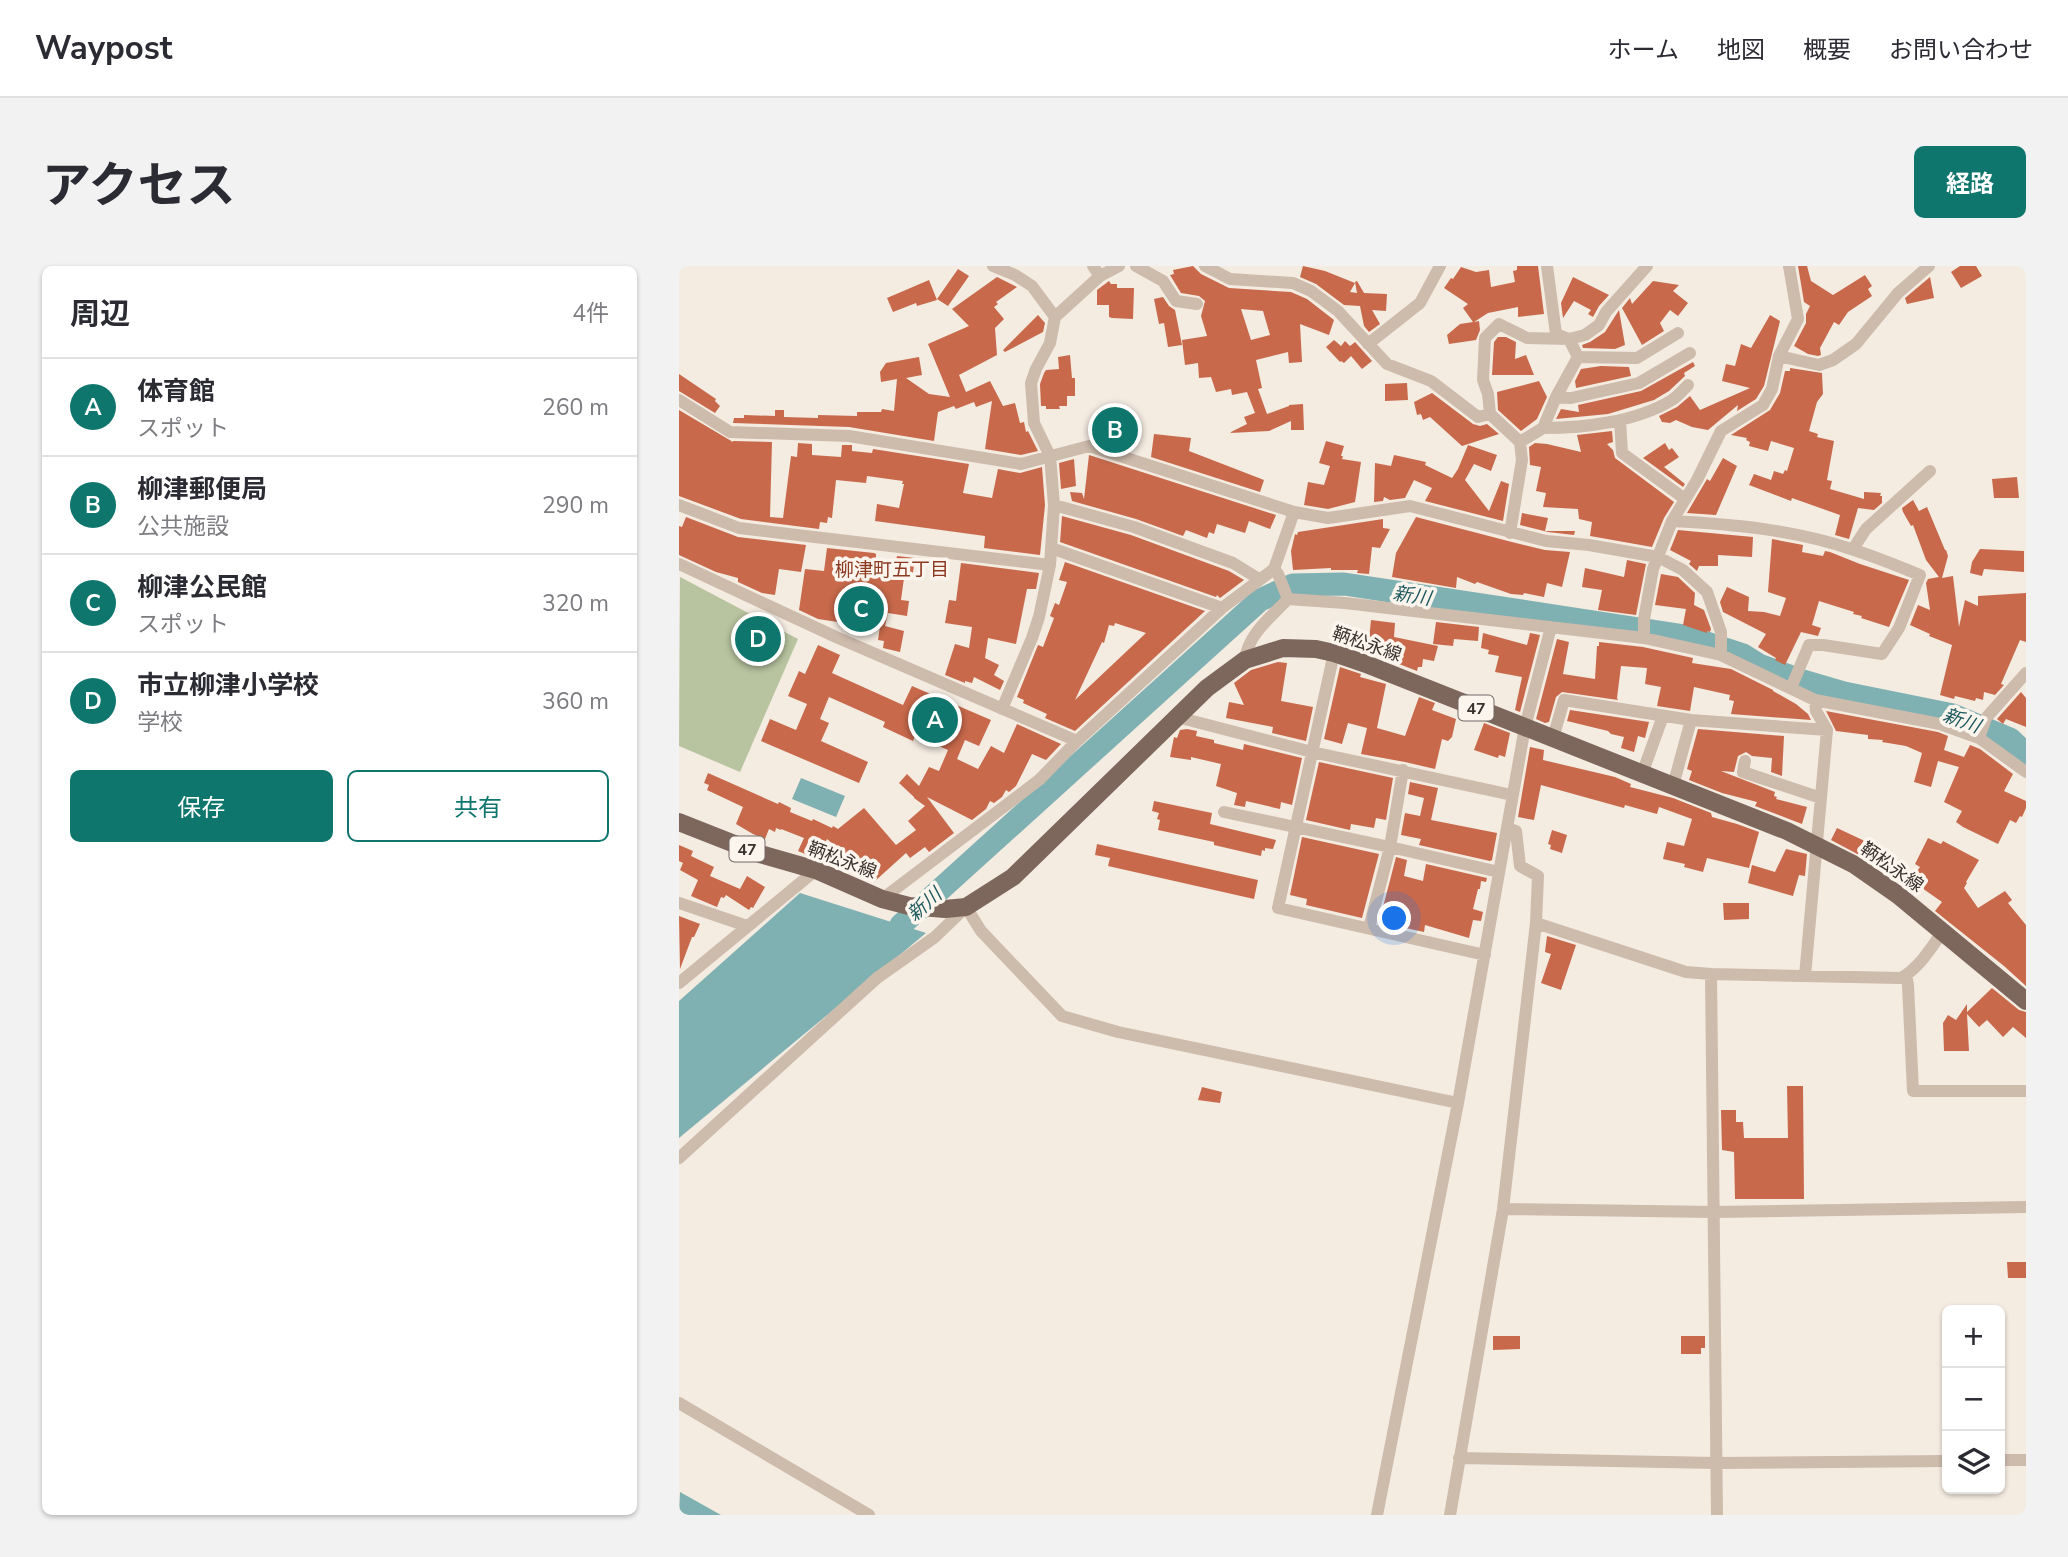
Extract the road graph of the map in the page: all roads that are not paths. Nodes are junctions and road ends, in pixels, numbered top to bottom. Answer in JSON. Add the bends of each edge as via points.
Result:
{"nodes":[{"id":1,"x":993,"y":266,"type":"edge"},
{"id":2,"x":1119,"y":266,"type":"edge"},
{"id":3,"x":1136,"y":266,"type":"edge"},
{"id":4,"x":1440,"y":266,"type":"edge"},
{"id":5,"x":1547,"y":266,"type":"edge"},
{"id":6,"x":1647,"y":266,"type":"edge"},
{"id":7,"x":1789,"y":266,"type":"edge"},
{"id":8,"x":1930,"y":266,"type":"edge"},
{"id":9,"x":1211,"y":268,"type":"edge"},
{"id":10,"x":1097,"y":271,"type":"edge"},
{"id":11,"x":1197,"y":304,"type":"dead end"},
{"id":12,"x":1055,"y":317,"type":"junction"},
{"id":13,"x":1678,"y":333,"type":"dead end"},
{"id":14,"x":1569,"y":339,"type":"junction"},
{"id":15,"x":1369,"y":344,"type":"junction"},
{"id":16,"x":1690,"y":353,"type":"dead end"},
{"id":17,"x":1779,"y":356,"type":"junction"},
{"id":18,"x":1578,"y":357,"type":"junction"},
{"id":19,"x":1688,"y":385,"type":"dead end"},
{"id":20,"x":1556,"y":397,"type":"junction"},
{"id":21,"x":679,"y":400,"type":"edge"},
{"id":22,"x":1490,"y":414,"type":"junction"},
{"id":23,"x":1621,"y":420,"type":"junction"},
{"id":24,"x":1543,"y":428,"type":"junction"},
{"id":25,"x":1520,"y":442,"type":"junction"},
{"id":26,"x":1049,"y":456,"type":"junction"},
{"id":27,"x":1930,"y":471,"type":"dead end"},
{"id":28,"x":1685,"y":499,"type":"junction"},
{"id":29,"x":679,"y":505,"type":"edge"},
{"id":30,"x":1055,"y":505,"type":"junction"},
{"id":31,"x":1294,"y":512,"type":"junction"},
{"id":32,"x":1672,"y":521,"type":"junction"},
{"id":33,"x":1510,"y":533,"type":"junction"},
{"id":34,"x":1051,"y":548,"type":"junction"},
{"id":35,"x":1853,"y":549,"type":"junction"},
{"id":36,"x":1658,"y":557,"type":"junction"},
{"id":37,"x":679,"y":564,"type":"edge"},
{"id":38,"x":1049,"y":565,"type":"junction"},
{"id":39,"x":1276,"y":572,"type":"junction"},
{"id":40,"x":1259,"y":579,"type":"junction"},
{"id":41,"x":1288,"y":599,"type":"junction"},
{"id":42,"x":1222,"y":608,"type":"junction"},
{"id":43,"x":1551,"y":627,"type":"junction"},
{"id":44,"x":1644,"y":638,"type":"junction"},
{"id":45,"x":1334,"y":653,"type":"junction"},
{"id":46,"x":1721,"y":655,"type":"junction"},
{"id":47,"x":1245,"y":660,"type":"junction"},
{"id":48,"x":2026,"y":673,"type":"edge"},
{"id":49,"x":1791,"y":688,"type":"junction"},
{"id":50,"x":1815,"y":700,"type":"junction"},
{"id":51,"x":1002,"y":709,"type":"junction"},
{"id":52,"x":1663,"y":716,"type":"junction"},
{"id":53,"x":1177,"y":717,"type":"junction"},
{"id":54,"x":1691,"y":720,"type":"junction"},
{"id":55,"x":1525,"y":727,"type":"junction"},
{"id":56,"x":1827,"y":730,"type":"junction"},
{"id":57,"x":1553,"y":738,"type":"junction"},
{"id":58,"x":1979,"y":738,"type":"junction"},
{"id":59,"x":1077,"y":741,"type":"junction"},
{"id":60,"x":1312,"y":752,"type":"junction"},
{"id":61,"x":1745,"y":761,"type":"dead end"},
{"id":62,"x":1403,"y":770,"type":"junction"},
{"id":63,"x":2026,"y":772,"type":"edge"},
{"id":64,"x":1642,"y":774,"type":"junction"},
{"id":65,"x":1673,"y":786,"type":"junction"},
{"id":66,"x":1512,"y":795,"type":"junction"},
{"id":67,"x":1821,"y":797,"type":"junction"},
{"id":68,"x":1224,"y":812,"type":"dead end"},
{"id":69,"x":679,"y":822,"type":"edge"},
{"id":70,"x":1296,"y":826,"type":"junction"},
{"id":71,"x":1508,"y":828,"type":"junction"},
{"id":72,"x":1817,"y":846,"type":"junction"},
{"id":73,"x":1390,"y":847,"type":"junction"},
{"id":74,"x":816,"y":870,"type":"junction"},
{"id":75,"x":1499,"y":872,"type":"junction"},
{"id":76,"x":885,"y":899,"type":"junction"},
{"id":77,"x":679,"y":903,"type":"edge"},
{"id":78,"x":960,"y":908,"type":"junction"},
{"id":79,"x":1536,"y":923,"type":"junction"},
{"id":80,"x":747,"y":926,"type":"junction"},
{"id":81,"x":1369,"y":928,"type":"junction"},
{"id":82,"x":1943,"y":931,"type":"junction"},
{"id":83,"x":1485,"y":955,"type":"junction"},
{"id":84,"x":1711,"y":974,"type":"junction"},
{"id":85,"x":1906,"y":975,"type":"junction"},
{"id":86,"x":1805,"y":976,"type":"junction"},
{"id":87,"x":679,"y":983,"type":"edge"},
{"id":88,"x":2026,"y":1001,"type":"edge"},
{"id":89,"x":2026,"y":1091,"type":"edge"},
{"id":90,"x":1458,"y":1102,"type":"junction"},
{"id":91,"x":679,"y":1158,"type":"edge"},
{"id":92,"x":2026,"y":1207,"type":"edge"},
{"id":93,"x":1503,"y":1209,"type":"junction"},
{"id":94,"x":1714,"y":1212,"type":"junction"},
{"id":95,"x":679,"y":1403,"type":"edge"},
{"id":96,"x":1459,"y":1458,"type":"junction"},
{"id":97,"x":2005,"y":1460,"type":"edge"},
{"id":98,"x":2026,"y":1460,"type":"edge"},
{"id":99,"x":1942,"y":1461,"type":"edge"},
{"id":100,"x":1716,"y":1463,"type":"junction"},
{"id":101,"x":869,"y":1515,"type":"edge"},
{"id":102,"x":1377,"y":1515,"type":"edge"},
{"id":103,"x":1450,"y":1515,"type":"edge"},
{"id":104,"x":1717,"y":1515,"type":"edge"}],
"edges":[{"from":1,"to":12,"type":"street","via":[[1033,285]]},
{"from":2,"to":10,"type":"street"},
{"from":3,"to":11,"type":"street","via":[[1163,281],[1176,302]]},
{"from":4,"to":15,"type":"street","via":[[1420,303]]},
{"from":5,"to":14,"type":"street","via":[[1556,334]]},
{"from":6,"to":14,"type":"street","via":[[1599,325]]},
{"from":7,"to":17,"type":"street","via":[[1798,319]]},
{"from":8,"to":17,"type":"street","via":[[1898,293],[1856,344],[1833,360],[1819,365]]},
{"from":9,"to":15,"type":"street","via":[[1230,279],[1293,283],[1311,291]]},
{"from":10,"to":12,"type":"street"},
{"from":12,"to":26,"type":"street","via":[[1050,343],[1031,383],[1034,423]]},
{"from":13,"to":18,"type":"street","via":[[1637,358]]},
{"from":14,"to":18,"type":"street"},
{"from":14,"to":22,"type":"street","via":[[1527,338],[1499,324],[1485,338],[1483,380]]},
{"from":15,"to":22,"type":"street","via":[[1387,364],[1431,381],[1478,417]]},
{"from":16,"to":20,"type":"street","via":[[1639,383]]},
{"from":17,"to":28,"type":"street","via":[[1772,389],[1763,405],[1721,430]]},
{"from":18,"to":20,"type":"street"},
{"from":19,"to":23,"type":"street","via":[[1672,399]]},
{"from":20,"to":24,"type":"street"},
{"from":21,"to":26,"type":"street","via":[[730,432],[849,436],[1021,464]]},
{"from":22,"to":25,"type":"street"},
{"from":23,"to":24,"type":"street","via":[[1580,428]]},
{"from":23,"to":28,"type":"street","via":[[1622,453]]},
{"from":24,"to":25,"type":"street"},
{"from":25,"to":33,"type":"street","via":[[1522,460]]},
{"from":26,"to":30,"type":"street"},
{"from":26,"to":31,"type":"street","via":[[1089,446]]},
{"from":27,"to":35,"type":"street","via":[[1866,529]]},
{"from":28,"to":32,"type":"street"},
{"from":29,"to":38,"type":"street","via":[[739,528]]},
{"from":30,"to":34,"type":"street"},
{"from":30,"to":40,"type":"street","via":[[1221,558]]},
{"from":31,"to":33,"type":"street","via":[[1328,518],[1410,506]]},
{"from":31,"to":39,"type":"street"},
{"from":32,"to":35,"type":"street","via":[[1729,524]]},
{"from":32,"to":36,"type":"street"},
{"from":33,"to":36,"type":"street"},
{"from":34,"to":38,"type":"street"},
{"from":34,"to":42,"type":"street"},
{"from":35,"to":49,"type":"street","via":[[1920,575],[1899,628],[1882,654],[1809,645]]},
{"from":36,"to":44,"type":"street"},
{"from":36,"to":46,"type":"street","via":[[1683,570],[1707,592],[1721,632]]},
{"from":37,"to":51,"type":"street"},
{"from":38,"to":51,"type":"street","via":[[1039,617]]},
{"from":39,"to":40,"type":"street"},
{"from":39,"to":41,"type":"street"},
{"from":40,"to":42,"type":"street"},
{"from":41,"to":43,"type":"street"},
{"from":41,"to":47,"type":"street","via":[[1252,637]]},
{"from":42,"to":59,"type":"street"},
{"from":43,"to":44,"type":"street"},
{"from":43,"to":55,"type":"street"},
{"from":44,"to":46,"type":"street"},
{"from":45,"to":47,"type":"main road","name":"鞆松永線","number":"47","via":[[1283,648]]},
{"from":45,"to":55,"type":"main road","name":"鞆松永線","number":"47"},
{"from":45,"to":60,"type":"street"},
{"from":46,"to":49,"type":"street"},
{"from":47,"to":53,"type":"main road","name":"鞆松永線","number":"47"},
{"from":48,"to":58,"type":"street","via":[[1986,718]]},
{"from":49,"to":50,"type":"street"},
{"from":50,"to":56,"type":"street"},
{"from":50,"to":58,"type":"street","via":[[1940,724]]},
{"from":51,"to":59,"type":"street"},
{"from":52,"to":54,"type":"street"},
{"from":52,"to":57,"type":"street","via":[[1564,700]]},
{"from":52,"to":64,"type":"street"},
{"from":53,"to":60,"type":"street"},
{"from":53,"to":78,"type":"main road","name":"鞆松永線","number":"47","via":[[1013,877]]},
{"from":54,"to":56,"type":"street"},
{"from":54,"to":65,"type":"street"},
{"from":55,"to":57,"type":"main road","name":"鞆松永線","number":"47"},
{"from":55,"to":66,"type":"street"},
{"from":56,"to":67,"type":"street"},
{"from":57,"to":64,"type":"main road","name":"鞆松永線","number":"47"},
{"from":58,"to":63,"type":"street"},
{"from":59,"to":76,"type":"street","via":[[1039,780]]},
{"from":60,"to":62,"type":"street"},
{"from":60,"to":70,"type":"street"},
{"from":61,"to":67,"type":"street","via":[[1743,772]]},
{"from":62,"to":66,"type":"street"},
{"from":62,"to":73,"type":"street"},
{"from":64,"to":65,"type":"main road","name":"鞆松永線","number":"47"},
{"from":65,"to":72,"type":"main road","name":"鞆松永線","number":"47"},
{"from":66,"to":71,"type":"street"},
{"from":67,"to":72,"type":"street"},
{"from":68,"to":70,"type":"street"},
{"from":69,"to":74,"type":"main road","name":"鞆松永線","number":"47"},
{"from":70,"to":73,"type":"street"},
{"from":70,"to":81,"type":"street","via":[[1278,908]]},
{"from":71,"to":75,"type":"street"},
{"from":71,"to":79,"type":"street","via":[[1516,831],[1520,866],[1538,876]]},
{"from":72,"to":82,"type":"main road","name":"鞆松永線","number":"47","via":[[1854,865]]},
{"from":72,"to":86,"type":"street"},
{"from":73,"to":75,"type":"street"},
{"from":73,"to":81,"type":"street"},
{"from":74,"to":76,"type":"main road","name":"鞆松永線","number":"47"},
{"from":74,"to":80,"type":"street"},
{"from":75,"to":83,"type":"street"},
{"from":76,"to":78,"type":"main road","name":"鞆松永線","number":"47","via":[[909,906]]},
{"from":77,"to":80,"type":"street"},
{"from":78,"to":90,"type":"street","via":[[1062,1016],[1118,1032]]},
{"from":78,"to":91,"type":"street","via":[[935,937],[877,978]]},
{"from":79,"to":84,"type":"street","via":[[1686,972]]},
{"from":79,"to":93,"type":"street"},
{"from":80,"to":87,"type":"street"},
{"from":81,"to":83,"type":"street"},
{"from":82,"to":85,"type":"street"},
{"from":82,"to":88,"type":"main road","name":"鞆松永線","number":"47"},
{"from":83,"to":90,"type":"street"},
{"from":84,"to":86,"type":"street"},
{"from":84,"to":94,"type":"street"},
{"from":85,"to":86,"type":"street"},
{"from":85,"to":89,"type":"street","via":[[1913,1091]]},
{"from":90,"to":102,"type":"street"},
{"from":92,"to":94,"type":"street"},
{"from":93,"to":94,"type":"street"},
{"from":93,"to":96,"type":"street"},
{"from":94,"to":100,"type":"street"},
{"from":95,"to":101,"type":"street"},
{"from":96,"to":100,"type":"street"},
{"from":96,"to":103,"type":"street"},
{"from":97,"to":98,"type":"street"},
{"from":99,"to":100,"type":"street"},
{"from":100,"to":104,"type":"street"}]}
